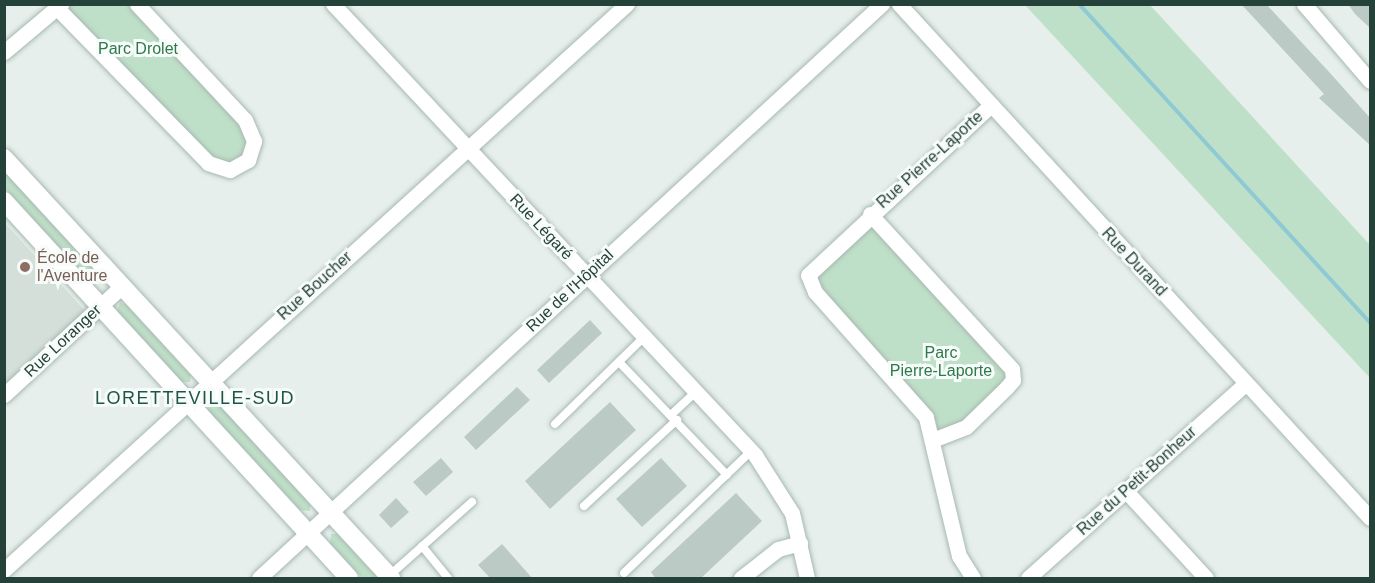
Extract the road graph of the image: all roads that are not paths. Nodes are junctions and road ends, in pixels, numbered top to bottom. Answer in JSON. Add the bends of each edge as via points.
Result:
{"nodes":[{"id":1,"x":137,"y":4,"type":"edge"},
{"id":2,"x":333,"y":4,"type":"edge"},
{"id":3,"x":627,"y":4,"type":"edge"},
{"id":4,"x":882,"y":4,"type":"edge"},
{"id":5,"x":899,"y":4,"type":"edge"},
{"id":6,"x":1304,"y":4,"type":"edge"},
{"id":7,"x":59,"y":6,"type":"edge"},
{"id":8,"x":4,"y":52,"type":"edge"},
{"id":9,"x":1371,"y":81,"type":"edge"},
{"id":10,"x":991,"y":105,"type":"junction"},
{"id":11,"x":468,"y":149,"type":"junction"},
{"id":12,"x":4,"y":158,"type":"edge"},
{"id":13,"x":4,"y":201,"type":"edge"},
{"id":14,"x":870,"y":214,"type":"junction"},
{"id":15,"x":587,"y":276,"type":"junction"},
{"id":16,"x":122,"y":286,"type":"junction"},
{"id":17,"x":101,"y":305,"type":"junction"},
{"id":18,"x":644,"y":337,"type":"junction"},
{"id":19,"x":619,"y":362,"type":"junction"},
{"id":20,"x":209,"y":381,"type":"junction"},
{"id":21,"x":1246,"y":383,"type":"junction"},
{"id":22,"x":696,"y":392,"type":"junction"},
{"id":23,"x":4,"y":395,"type":"edge"},
{"id":24,"x":188,"y":400,"type":"junction"},
{"id":25,"x":674,"y":417,"type":"junction"},
{"id":26,"x":555,"y":424,"type":"dead end"},
{"id":27,"x":932,"y":441,"type":"junction"},
{"id":28,"x":752,"y":451,"type":"junction"},
{"id":29,"x":727,"y":475,"type":"junction"},
{"id":30,"x":1126,"y":490,"type":"junction"},
{"id":31,"x":472,"y":502,"type":"dead end"},
{"id":32,"x":584,"y":506,"type":"dead end"},
{"id":33,"x":330,"y":512,"type":"junction"},
{"id":34,"x":1371,"y":518,"type":"edge"},
{"id":35,"x":309,"y":533,"type":"junction"},
{"id":36,"x":800,"y":543,"type":"junction"},
{"id":37,"x":422,"y":546,"type":"junction"},
{"id":38,"x":4,"y":570,"type":"edge"},
{"id":39,"x":624,"y":573,"type":"dead end"},
{"id":40,"x":390,"y":577,"type":"edge"},
{"id":41,"x":259,"y":579,"type":"edge"},
{"id":42,"x":349,"y":579,"type":"edge"},
{"id":43,"x":448,"y":579,"type":"edge"},
{"id":44,"x":741,"y":579,"type":"edge"},
{"id":45,"x":807,"y":579,"type":"edge"},
{"id":46,"x":973,"y":579,"type":"edge"},
{"id":47,"x":1028,"y":579,"type":"edge"},
{"id":48,"x":1206,"y":579,"type":"edge"}],
"edges":[{"from":1,"to":7,"type":"street","via":[[245,120],[255,141],[248,160],[230,170],[208,163]]},
{"from":2,"to":11,"type":"street","name":"Rue Légaré"},
{"from":3,"to":11,"type":"street","name":"Rue Boucher"},
{"from":4,"to":15,"type":"street","name":"Rue de l'Hôpital"},
{"from":5,"to":10,"type":"street","name":"Rue Durand"},
{"from":6,"to":9,"type":"street"},
{"from":7,"to":8,"type":"street"},
{"from":10,"to":14,"type":"street","name":"Rue Pierre-Laporte"},
{"from":10,"to":21,"type":"street","name":"Rue Durand"},
{"from":11,"to":15,"type":"street","name":"Rue Légaré"},
{"from":11,"to":20,"type":"street","name":"Rue Boucher"},
{"from":12,"to":16,"type":"street"},
{"from":13,"to":17,"type":"street"},
{"from":14,"to":27,"type":"street","name":"Rue Pierre-Laporte","via":[[813,267],[808,275],[810,284],[926,417]]},
{"from":14,"to":27,"type":"street","name":"Rue Pierre-Laporte","via":[[1012,369],[1013,380],[966,427]]},
{"from":15,"to":18,"type":"street","name":"Rue Légaré"},
{"from":15,"to":33,"type":"street","name":"Rue de l'Hôpital"},
{"from":16,"to":17,"type":"street","name":"Rue Loranger"},
{"from":16,"to":20,"type":"street"},
{"from":17,"to":23,"type":"street","name":"Rue Loranger"},
{"from":17,"to":24,"type":"street"},
{"from":18,"to":19,"type":"lane"},
{"from":18,"to":22,"type":"street","name":"Rue Légaré"},
{"from":19,"to":25,"type":"lane"},
{"from":19,"to":26,"type":"lane"},
{"from":20,"to":24,"type":"street","name":"Rue Boucher"},
{"from":20,"to":33,"type":"street"},
{"from":21,"to":30,"type":"street","name":"Rue du Petit-Bonheur"},
{"from":21,"to":34,"type":"street","name":"Rue Durand"},
{"from":22,"to":25,"type":"lane"},
{"from":22,"to":28,"type":"street","name":"Rue Légaré"},
{"from":24,"to":35,"type":"street"},
{"from":24,"to":38,"type":"street","name":"Rue Boucher"},
{"from":25,"to":29,"type":"lane"},
{"from":25,"to":32,"type":"lane"},
{"from":27,"to":46,"type":"street","name":"Rue Pierre-Laporte","via":[[958,556]]},
{"from":28,"to":29,"type":"lane"},
{"from":28,"to":36,"type":"street","name":"Rue Légaré","via":[[777,484],[792,513]]},
{"from":29,"to":39,"type":"lane"},
{"from":30,"to":47,"type":"street","name":"Rue du Petit-Bonheur"},
{"from":30,"to":48,"type":"street"},
{"from":31,"to":37,"type":"lane"},
{"from":33,"to":35,"type":"street","name":"Rue de l'Hôpital"},
{"from":33,"to":40,"type":"street"},
{"from":35,"to":41,"type":"street","name":"Rue de l'Hôpital"},
{"from":35,"to":42,"type":"street"},
{"from":36,"to":44,"type":"street","via":[[778,549]]},
{"from":36,"to":45,"type":"street","name":"Rue Légaré"},
{"from":37,"to":40,"type":"lane"},
{"from":37,"to":43,"type":"lane"}]}
